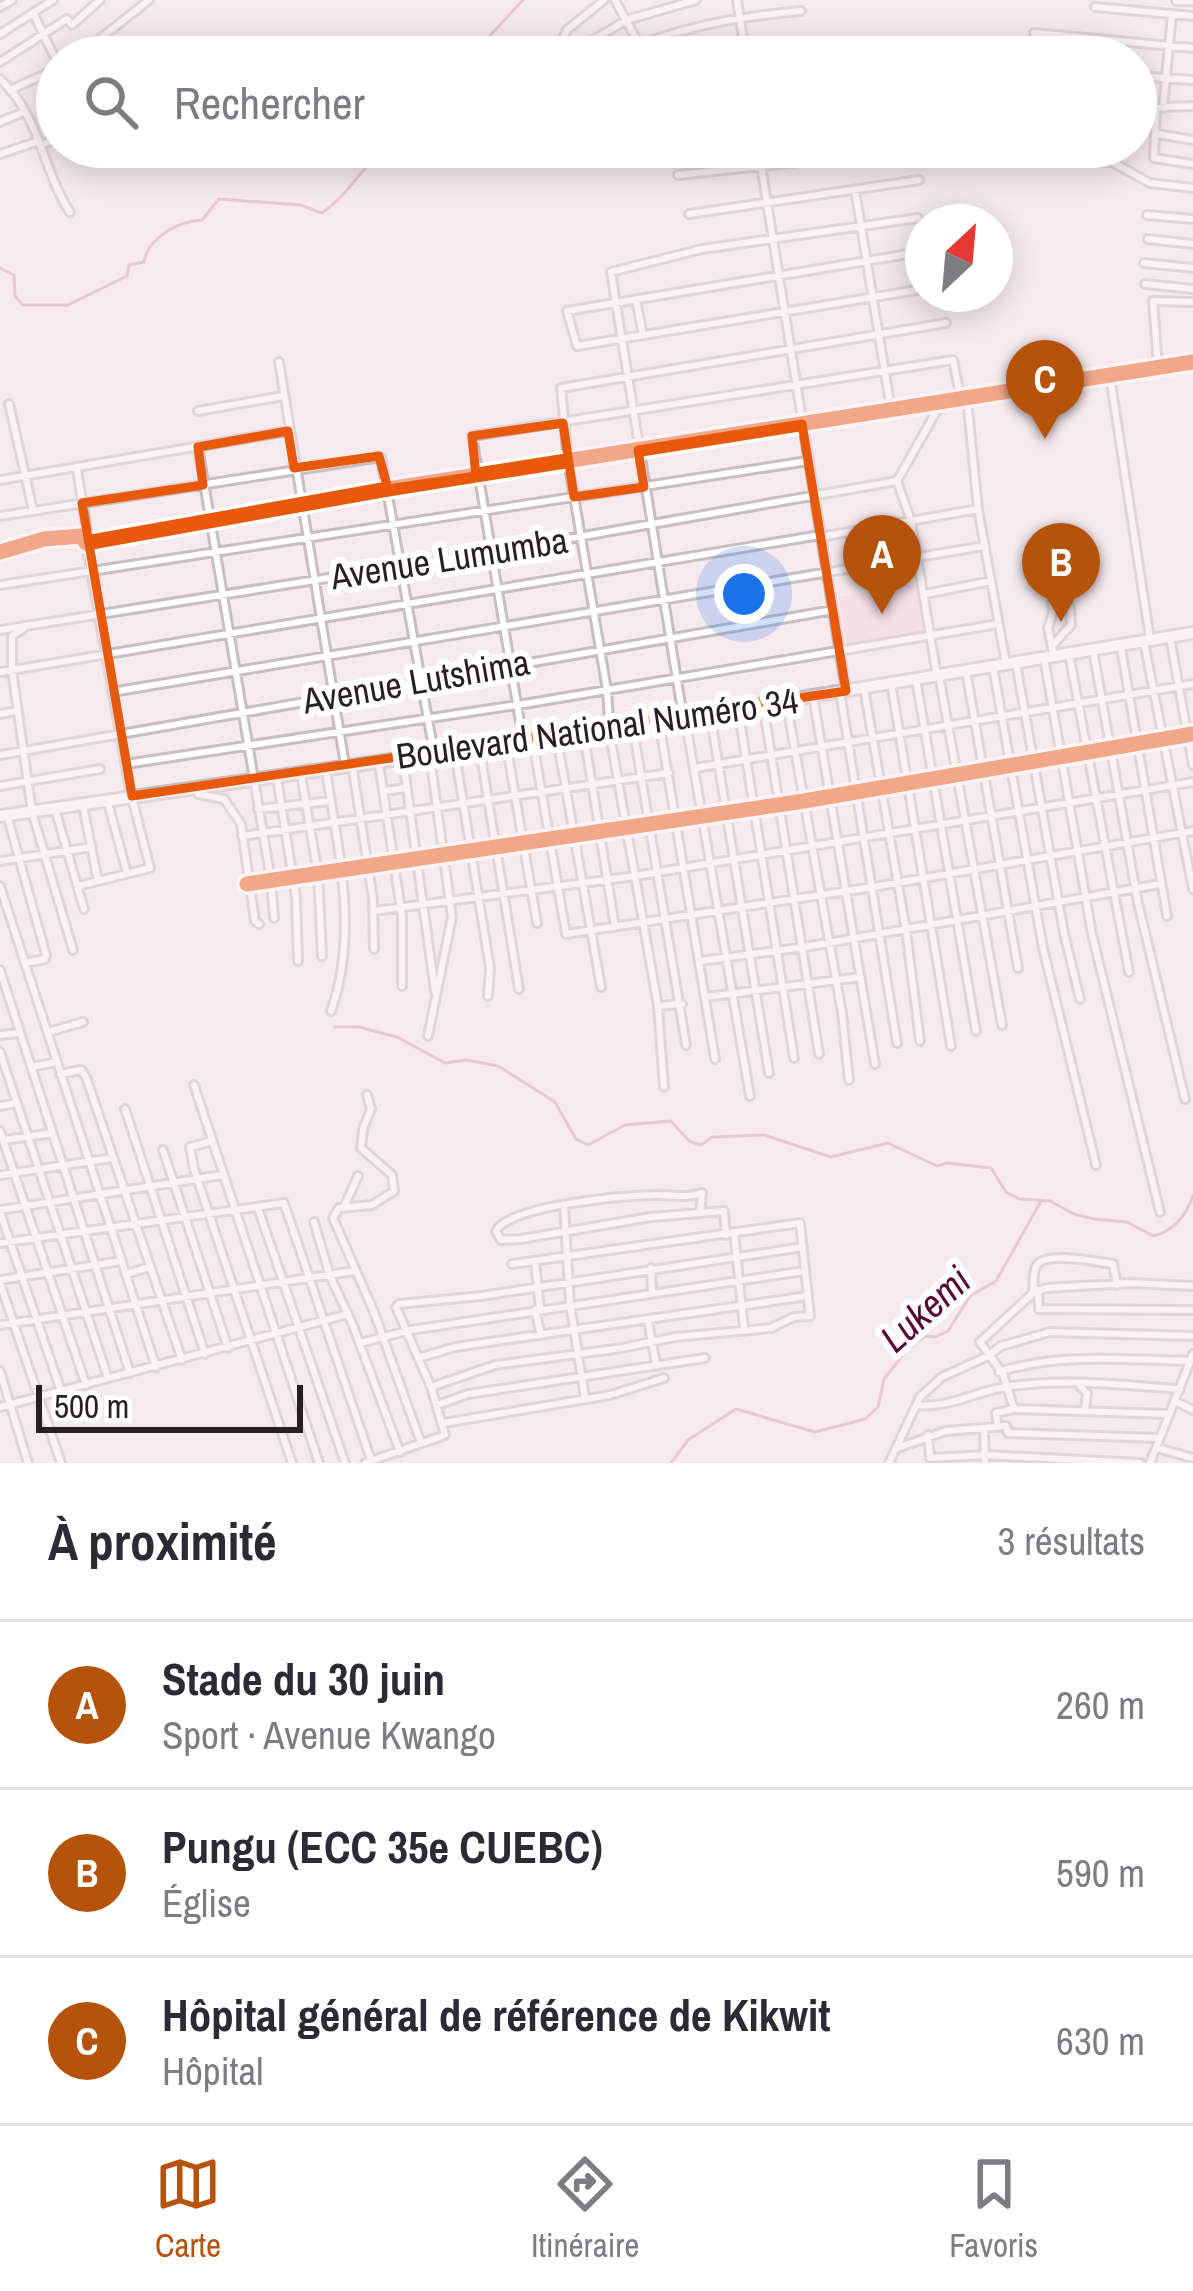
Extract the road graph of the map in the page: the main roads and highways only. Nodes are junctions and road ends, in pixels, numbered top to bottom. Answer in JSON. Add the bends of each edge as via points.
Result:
{"nodes":[{"id":1,"x":1193,"y":633,"type":"edge"},
{"id":2,"x":3,"y":816,"type":"edge"}],
"edges":[{"from":1,"to":2,"type":"main road","name":"Boulevard National Numéro 34"}]}
